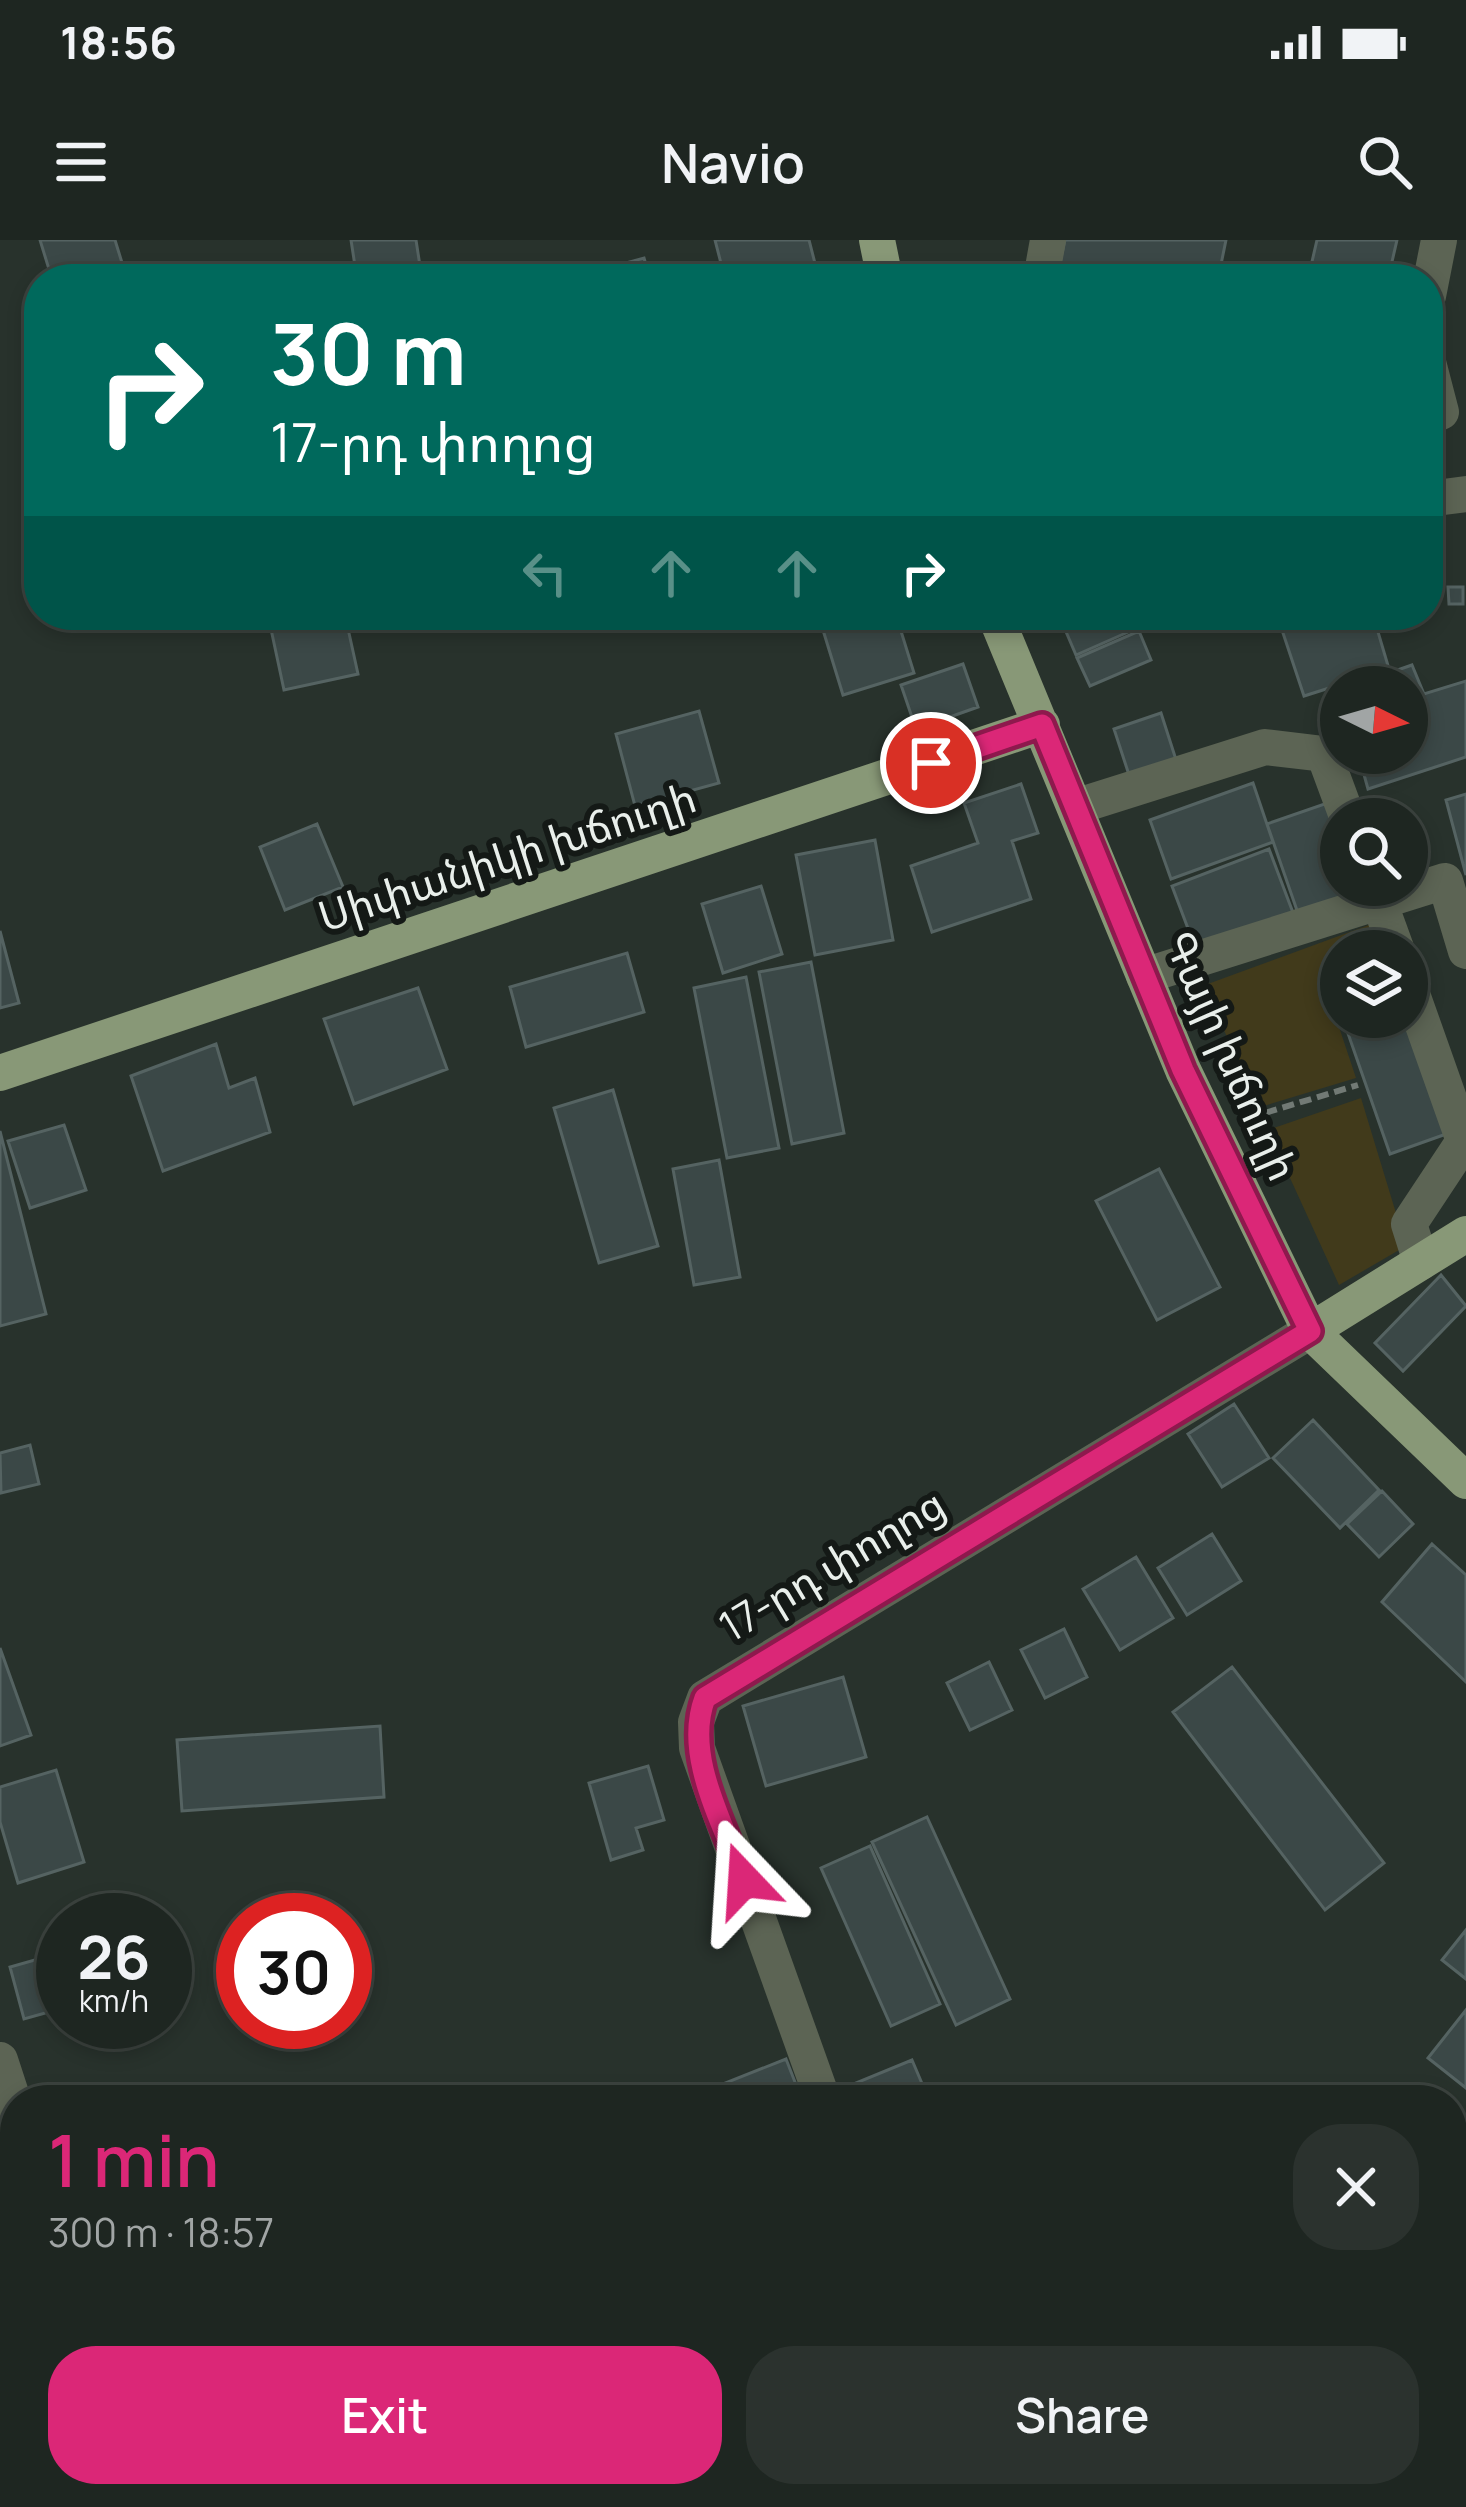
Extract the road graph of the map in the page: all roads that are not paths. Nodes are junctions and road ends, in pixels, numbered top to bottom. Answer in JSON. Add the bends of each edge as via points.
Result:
{"nodes":[{"id":1,"x":1001,"y":630,"type":"edge"},
{"id":2,"x":1042,"y":725,"type":"junction"},
{"id":3,"x":1340,"y":798,"type":"edge"},
{"id":4,"x":1076,"y":807,"type":"junction"},
{"id":5,"x":1428,"y":884,"type":"edge"},
{"id":6,"x":1337,"y":906,"type":"edge"},
{"id":7,"x":1466,"y":951,"type":"edge"},
{"id":8,"x":1144,"y":976,"type":"junction"},
{"id":9,"x":1428,"y":1038,"type":"edge"},
{"id":10,"x":0,"y":1073,"type":"edge"},
{"id":11,"x":1466,"y":1234,"type":"edge"},
{"id":12,"x":1421,"y":1262,"type":"junction"},
{"id":13,"x":1310,"y":1331,"type":"junction"},
{"id":14,"x":1466,"y":1481,"type":"edge"},
{"id":15,"x":819,"y":2085,"type":"edge"}],
"edges":[{"from":1,"to":2,"type":"main road","name":"Գայի խճուղի"},
{"from":2,"to":4,"type":"main road","name":"Գայի խճուղի"},
{"from":2,"to":10,"type":"main road","name":"Սիփանիկի խճուղի"},
{"from":3,"to":4,"type":"street","via":[[1324,754],[1265,747]]},
{"from":4,"to":8,"type":"main road","name":"Գայի խճուղի"},
{"from":5,"to":7,"type":"street","via":[[1445,881]]},
{"from":6,"to":8,"type":"street"},
{"from":8,"to":13,"type":"main road","name":"Գայի խճուղի"},
{"from":9,"to":12,"type":"street","via":[[1464,1141],[1409,1224]]},
{"from":11,"to":12,"type":"main road"},
{"from":12,"to":13,"type":"main road"},
{"from":13,"to":14,"type":"main road","name":"Գայի խճուղի"},
{"from":13,"to":15,"type":"street","name":"17-րդ փողոց","via":[[705,1698],[697,1748]]}]}
